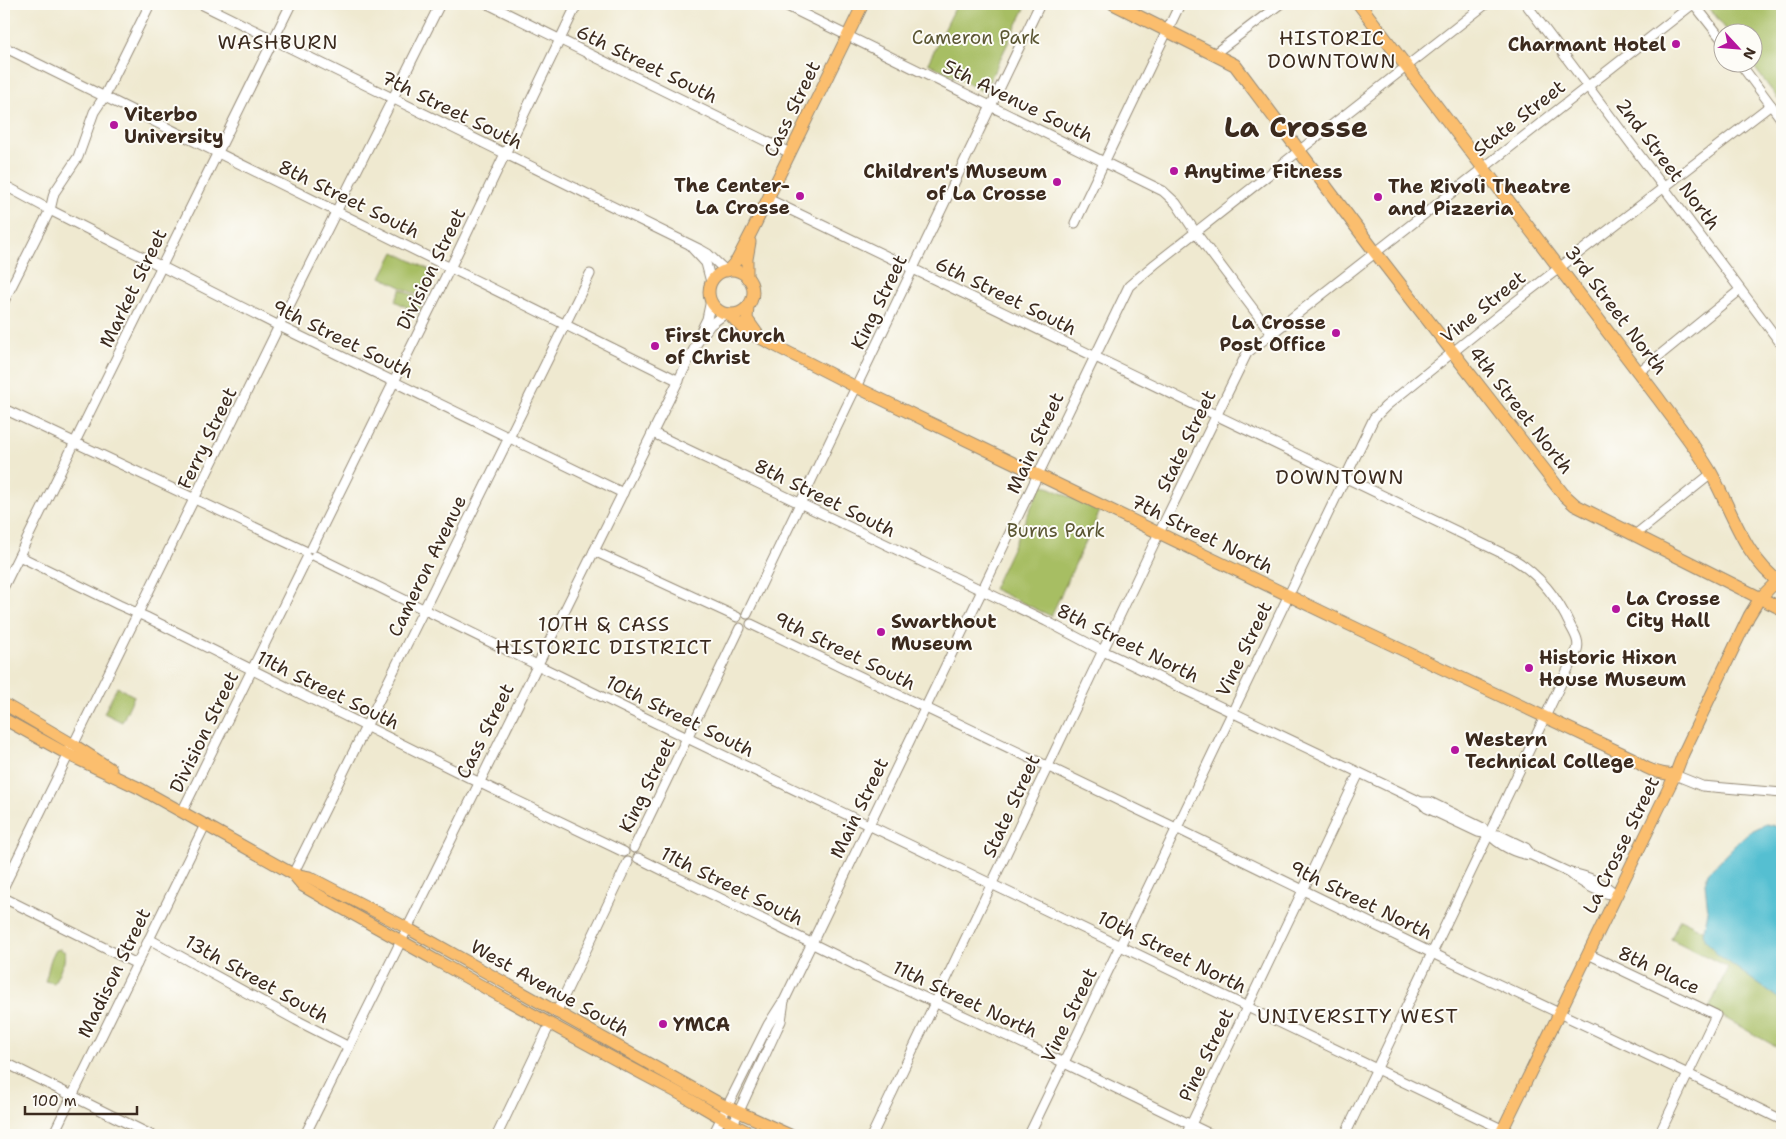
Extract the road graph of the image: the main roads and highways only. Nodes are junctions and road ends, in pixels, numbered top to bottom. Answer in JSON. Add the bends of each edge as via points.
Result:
{"nodes":[{"id":1,"x":863,"y":4,"type":"edge"},
{"id":2,"x":1114,"y":4,"type":"edge"},
{"id":3,"x":1359,"y":4,"type":"edge"},
{"id":4,"x":753,"y":230,"type":"junction"},
{"id":5,"x":726,"y":271,"type":"junction"},
{"id":6,"x":747,"y":278,"type":"junction"},
{"id":7,"x":748,"y":306,"type":"junction"},
{"id":8,"x":728,"y":314,"type":"junction"},
{"id":9,"x":760,"y":338,"type":"junction"},
{"id":10,"x":1781,"y":581,"type":"edge"},
{"id":11,"x":1763,"y":595,"type":"junction"},
{"id":12,"x":1782,"y":601,"type":"edge"},
{"id":13,"x":1782,"y":609,"type":"edge"},
{"id":14,"x":4,"y":704,"type":"edge"},
{"id":15,"x":4,"y":720,"type":"edge"},
{"id":16,"x":71,"y":750,"type":"junction"},
{"id":17,"x":1675,"y":775,"type":"junction"},
{"id":18,"x":292,"y":874,"type":"junction"},
{"id":19,"x":730,"y":1130,"type":"edge"},
{"id":20,"x":1501,"y":1132,"type":"edge"},
{"id":21,"x":755,"y":1135,"type":"edge"},
{"id":22,"x":790,"y":1135,"type":"edge"}],
"edges":[{"from":1,"to":4,"type":"main road","name":"Cass Street"},
{"from":2,"to":11,"type":"highway","name":"4th Street North","via":[[1236,65],[1375,252],[1563,494],[1575,505]]},
{"from":3,"to":10,"type":"highway","name":"3rd Street North","via":[[1638,372],[1711,474],[1750,549],[1764,569]]},
{"from":4,"to":5,"type":"main road","name":"Cass Street","via":[[737,260]]},
{"from":4,"to":6,"type":"main road","name":"Cass Street"},
{"from":5,"to":6,"type":"main road","via":[[737,271]]},
{"from":5,"to":8,"type":"main road","via":[[711,282],[709,291],[717,309]]},
{"from":6,"to":7,"type":"main road","via":[[752,294]]},
{"from":7,"to":8,"type":"main road","via":[[738,313]]},
{"from":7,"to":9,"type":"main road","via":[[747,319]]},
{"from":8,"to":9,"type":"main road","name":"7th Street North","via":[[747,333]]},
{"from":9,"to":17,"type":"main road","name":"7th Street North","via":[[856,388],[1660,774]]},
{"from":10,"to":11,"type":"main road","name":"La Crosse Street"},
{"from":11,"to":12,"type":"highway"},
{"from":11,"to":13,"type":"highway","name":"4th Street North"},
{"from":11,"to":17,"type":"main road","name":"La Crosse Street","via":[[1749,616]]},
{"from":14,"to":16,"type":"main road","name":"West Avenue South"},
{"from":15,"to":16,"type":"main road","name":"West Avenue South"},
{"from":16,"to":18,"type":"main road","name":"West Avenue South"},
{"from":17,"to":20,"type":"main road","name":"La Crosse Street"},
{"from":18,"to":19,"type":"main road","name":"West Avenue South","via":[[303,886],[671,1089],[721,1119]]},
{"from":18,"to":22,"type":"main road","name":"West Avenue South","via":[[309,877],[407,928],[727,1106]]},
{"from":19,"to":21,"type":"main road","name":"West Avenue South"}]}
